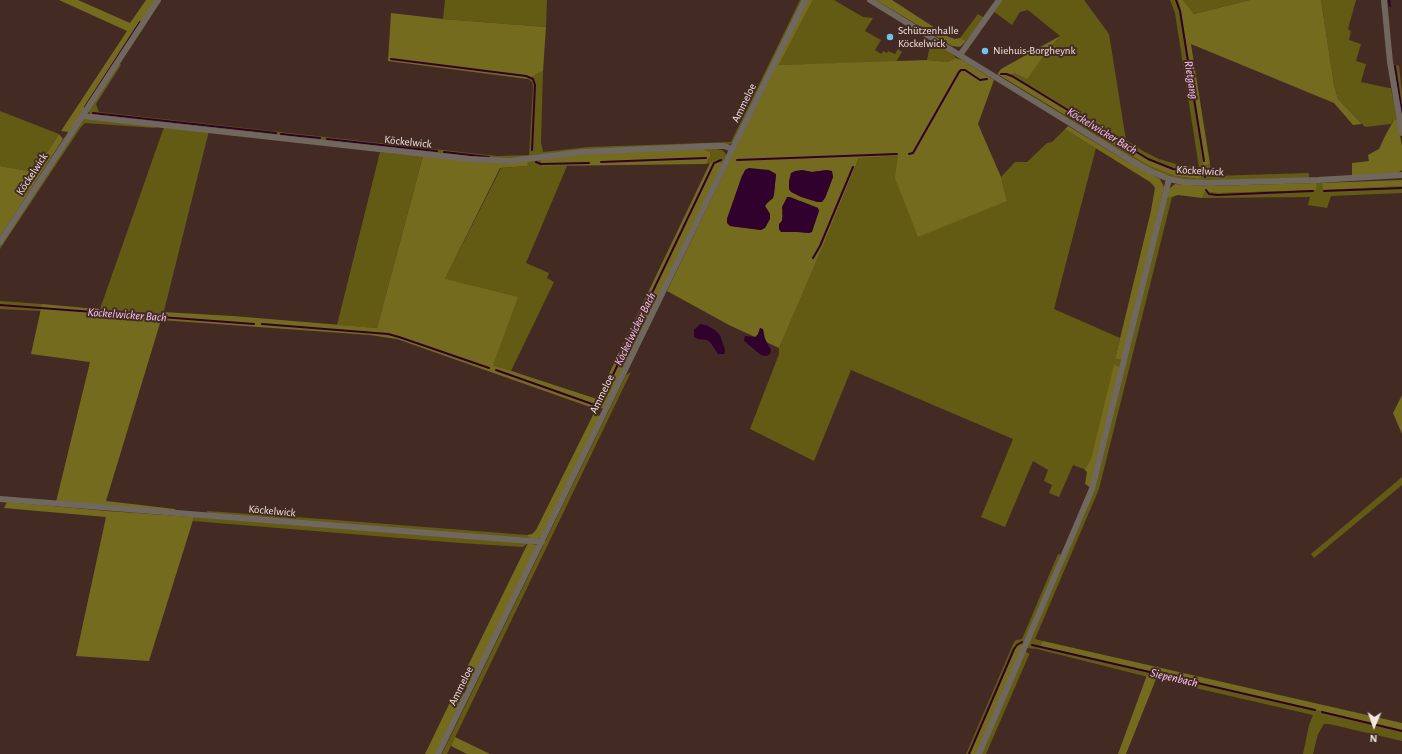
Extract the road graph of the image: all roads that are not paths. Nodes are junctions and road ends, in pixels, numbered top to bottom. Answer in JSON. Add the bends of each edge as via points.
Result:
{"nodes":[{"id":1,"x":158,"y":0,"type":"edge"},
{"id":2,"x":805,"y":0,"type":"edge"},
{"id":3,"x":870,"y":0,"type":"edge"},
{"id":4,"x":998,"y":0,"type":"edge"},
{"id":5,"x":1384,"y":0,"type":"edge"},
{"id":6,"x":960,"y":55,"type":"junction"},
{"id":7,"x":82,"y":116,"type":"junction"},
{"id":8,"x":1402,"y":133,"type":"edge"},
{"id":9,"x":732,"y":149,"type":"junction"},
{"id":10,"x":1402,"y":176,"type":"edge"},
{"id":11,"x":1169,"y":179,"type":"junction"},
{"id":12,"x":0,"y":242,"type":"edge"},
{"id":13,"x":0,"y":499,"type":"edge"},
{"id":14,"x":542,"y":542,"type":"junction"},
{"id":15,"x":438,"y":754,"type":"edge"},
{"id":16,"x":979,"y":754,"type":"edge"}],
"edges":[{"from":1,"to":7,"type":"street","name":"Köckelwick"},
{"from":2,"to":9,"type":"street","name":"Ammeloe"},
{"from":3,"to":6,"type":"street","name":"Köckelwick"},
{"from":4,"to":6,"type":"street"},
{"from":5,"to":8,"type":"street","via":[[1390,62]]},
{"from":6,"to":11,"type":"street","name":"Köckelwick","via":[[1130,160]]},
{"from":7,"to":9,"type":"street","name":"Köckelwick","via":[[469,159],[510,161],[582,152],[712,146]]},
{"from":7,"to":12,"type":"street","name":"Köckelwick"},
{"from":9,"to":14,"type":"street","name":"Ammeloe"},
{"from":10,"to":11,"type":"street","name":"Köckelwick","via":[[1208,183]]},
{"from":11,"to":16,"type":"street","via":[[1092,489]]},
{"from":13,"to":14,"type":"street","name":"Köckelwick"},
{"from":14,"to":15,"type":"street","name":"Ammeloe"}]}
